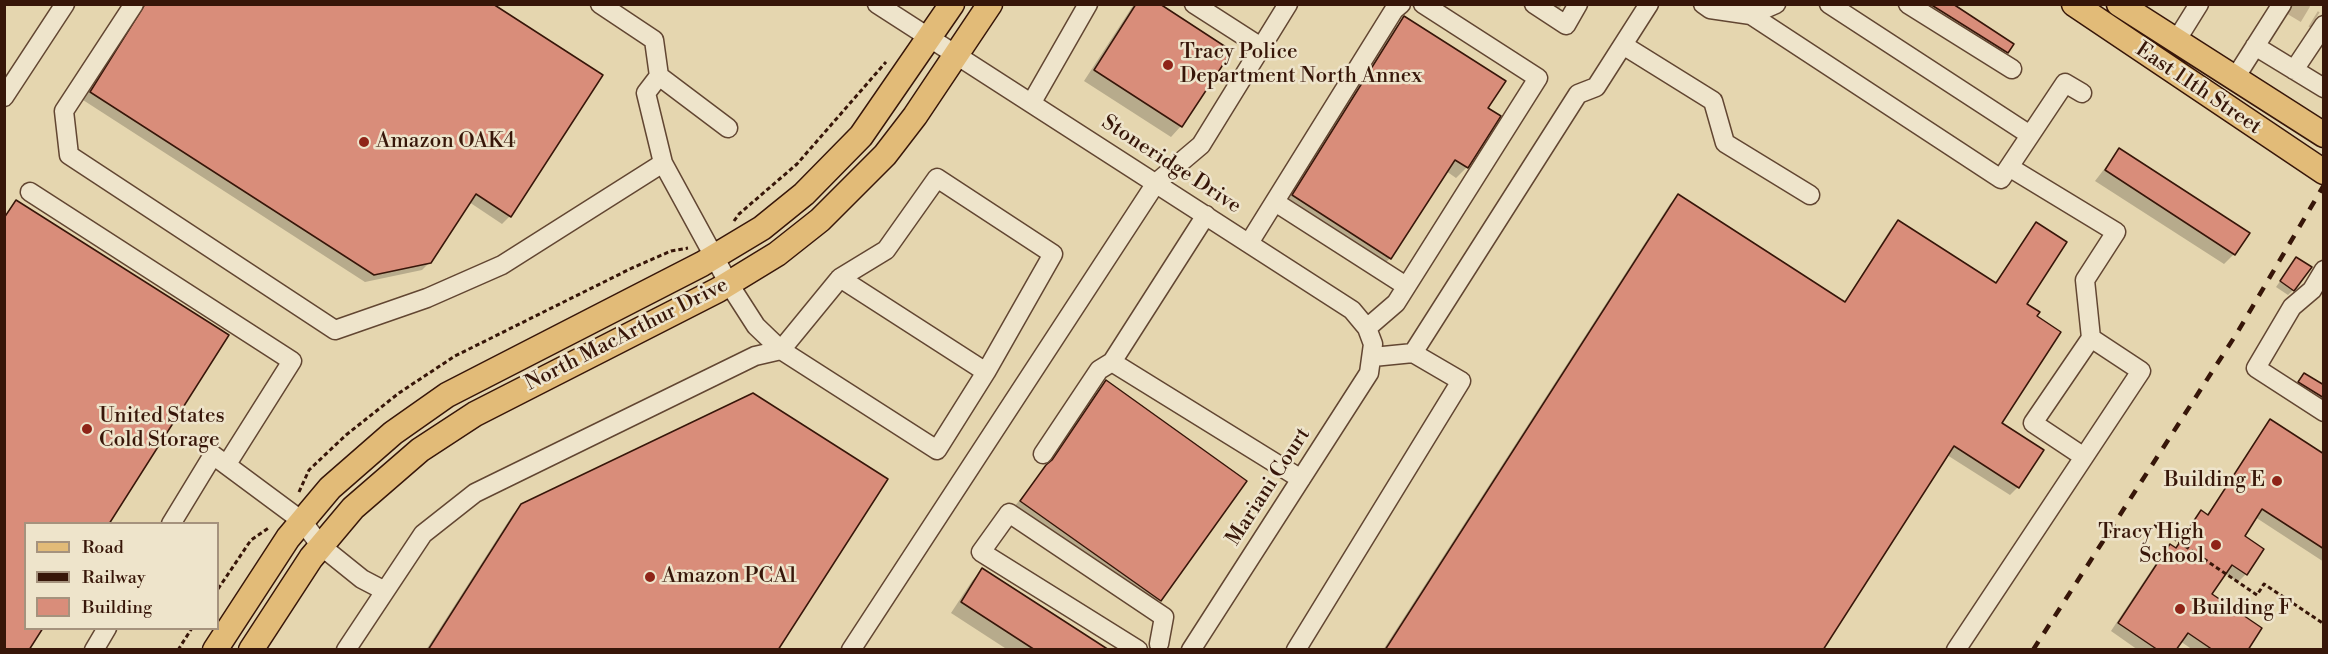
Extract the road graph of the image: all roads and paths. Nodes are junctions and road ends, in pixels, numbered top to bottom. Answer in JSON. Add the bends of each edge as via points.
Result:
{"nodes":[{"id":1,"x":65,"y":4,"type":"edge"},
{"id":2,"x":134,"y":4,"type":"edge"},
{"id":3,"x":600,"y":4,"type":"edge"},
{"id":4,"x":878,"y":4,"type":"edge"},
{"id":5,"x":952,"y":4,"type":"edge"},
{"id":6,"x":990,"y":4,"type":"edge"},
{"id":7,"x":1088,"y":4,"type":"edge"},
{"id":8,"x":1194,"y":4,"type":"edge"},
{"id":9,"x":1288,"y":4,"type":"edge"},
{"id":10,"x":1401,"y":4,"type":"edge"},
{"id":11,"x":1423,"y":4,"type":"edge"},
{"id":12,"x":1534,"y":4,"type":"edge"},
{"id":13,"x":1578,"y":4,"type":"edge"},
{"id":14,"x":1649,"y":4,"type":"edge"},
{"id":15,"x":1703,"y":4,"type":"edge"},
{"id":16,"x":1776,"y":4,"type":"edge"},
{"id":17,"x":1829,"y":4,"type":"edge"},
{"id":18,"x":1908,"y":4,"type":"edge"},
{"id":19,"x":2074,"y":4,"type":"edge"},
{"id":20,"x":2119,"y":4,"type":"edge"},
{"id":21,"x":2199,"y":4,"type":"edge"},
{"id":22,"x":2282,"y":4,"type":"edge"},
{"id":23,"x":1751,"y":15,"type":"junction"},
{"id":24,"x":2320,"y":24,"type":"edge"},
{"id":25,"x":931,"y":37,"type":"junction"},
{"id":26,"x":2176,"y":41,"type":"junction"},
{"id":27,"x":1623,"y":45,"type":"junction"},
{"id":28,"x":2255,"y":46,"type":"junction"},
{"id":29,"x":1261,"y":47,"type":"junction"},
{"id":30,"x":958,"y":54,"type":"junction"},
{"id":31,"x":892,"y":56,"type":"dead end"},
{"id":32,"x":2012,"y":69,"type":"dead end"},
{"id":33,"x":2294,"y":70,"type":"junction"},
{"id":34,"x":659,"y":76,"type":"junction"},
{"id":35,"x":2235,"y":78,"type":"junction"},
{"id":36,"x":2324,"y":88,"type":"edge"},
{"id":37,"x":2082,"y":93,"type":"dead end"},
{"id":38,"x":4,"y":97,"type":"edge"},
{"id":39,"x":1032,"y":102,"type":"junction"},
{"id":40,"x":728,"y":128,"type":"dead end"},
{"id":41,"x":2031,"y":135,"type":"junction"},
{"id":42,"x":2324,"y":135,"type":"edge"},
{"id":43,"x":663,"y":163,"type":"junction"},
{"id":44,"x":2009,"y":167,"type":"junction"},
{"id":45,"x":2324,"y":172,"type":"edge"},
{"id":46,"x":1156,"y":183,"type":"junction"},
{"id":47,"x":30,"y":192,"type":"dead end"},
{"id":48,"x":1810,"y":195,"type":"dead end"},
{"id":49,"x":1275,"y":202,"type":"junction"},
{"id":50,"x":1206,"y":215,"type":"junction"},
{"id":51,"x":1249,"y":243,"type":"junction"},
{"id":52,"x":708,"y":249,"type":"junction"},
{"id":53,"x":2324,"y":270,"type":"edge"},
{"id":54,"x":840,"y":278,"type":"junction"},
{"id":55,"x":729,"y":284,"type":"junction"},
{"id":56,"x":1406,"y":286,"type":"junction"},
{"id":57,"x":2091,"y":338,"type":"junction"},
{"id":58,"x":1371,"y":343,"type":"junction"},
{"id":59,"x":781,"y":350,"type":"junction"},
{"id":60,"x":1413,"y":353,"type":"junction"},
{"id":61,"x":1112,"y":362,"type":"junction"},
{"id":62,"x":986,"y":372,"type":"junction"},
{"id":63,"x":2324,"y":412,"type":"edge"},
{"id":64,"x":1043,"y":454,"type":"dead end"},
{"id":65,"x":2084,"y":457,"type":"junction"},
{"id":66,"x":226,"y":464,"type":"junction"},
{"id":67,"x":1301,"y":479,"type":"junction"},
{"id":68,"x":294,"y":515,"type":"junction"},
{"id":69,"x":172,"y":522,"type":"edge"},
{"id":70,"x":2154,"y":525,"type":"dead end"},
{"id":71,"x":321,"y":546,"type":"junction"},
{"id":72,"x":219,"y":588,"type":"edge"},
{"id":73,"x":385,"y":591,"type":"junction"},
{"id":74,"x":2324,"y":624,"type":"edge"},
{"id":75,"x":106,"y":630,"type":"edge"},
{"id":76,"x":191,"y":630,"type":"edge"},
{"id":77,"x":1157,"y":648,"type":"edge"},
{"id":78,"x":94,"y":650,"type":"edge"},
{"id":79,"x":178,"y":650,"type":"edge"},
{"id":80,"x":215,"y":650,"type":"edge"},
{"id":81,"x":251,"y":650,"type":"edge"},
{"id":82,"x":346,"y":650,"type":"edge"},
{"id":83,"x":851,"y":650,"type":"edge"},
{"id":84,"x":1138,"y":650,"type":"edge"},
{"id":85,"x":1191,"y":650,"type":"edge"},
{"id":86,"x":1296,"y":650,"type":"edge"},
{"id":87,"x":1956,"y":650,"type":"edge"}],
"edges":[{"from":1,"to":38,"type":"street"},
{"from":2,"to":43,"type":"street","via":[[64,111],[69,155],[335,330],[502,266]]},
{"from":3,"to":34,"type":"street","via":[[654,40]]},
{"from":4,"to":25,"type":"street","name":"Stoneridge Drive"},
{"from":5,"to":25,"type":"main road","name":"North MacArthur Drive"},
{"from":6,"to":30,"type":"main road","name":"North MacArthur Drive"},
{"from":7,"to":39,"type":"street"},
{"from":8,"to":29,"type":"street"},
{"from":9,"to":29,"type":"street"},
{"from":10,"to":49,"type":"street"},
{"from":11,"to":56,"type":"street","via":[[1538,78]]},
{"from":12,"to":13,"type":"street","via":[[1566,25]]},
{"from":14,"to":27,"type":"street"},
{"from":15,"to":23,"type":"street","via":[[1710,9]]},
{"from":16,"to":23,"type":"street"},
{"from":17,"to":41,"type":"street"},
{"from":18,"to":32,"type":"street"},
{"from":19,"to":45,"type":"main road","name":"East 11th Street"},
{"from":20,"to":26,"type":"main road","name":"East 11th Street"},
{"from":21,"to":26,"type":"street"},
{"from":22,"to":28,"type":"street"},
{"from":23,"to":44,"type":"street","via":[[2001,178]]},
{"from":24,"to":33,"type":"street"},
{"from":25,"to":30,"type":"street","name":"Stoneridge Drive"},
{"from":25,"to":52,"type":"main road","name":"North MacArthur Drive","via":[[861,136],[804,194],[762,228]]},
{"from":26,"to":35,"type":"main road","name":"East 11th Street"},
{"from":27,"to":48,"type":"street","via":[[1713,101],[1725,143]]},
{"from":27,"to":60,"type":"street","via":[[1596,87],[1578,94]]},
{"from":28,"to":33,"type":"street"},
{"from":28,"to":35,"type":"street"},
{"from":29,"to":46,"type":"street","via":[[1201,145]]},
{"from":30,"to":39,"type":"street","name":"Stoneridge Drive"},
{"from":30,"to":55,"type":"main road","name":"North MacArthur Drive","via":[[885,154],[836,204],[777,254]]},
{"from":31,"to":52,"type":"path","via":[[797,164],[739,214]]},
{"from":33,"to":36,"type":"street"},
{"from":34,"to":40,"type":"street"},
{"from":34,"to":43,"type":"street","via":[[646,93]]},
{"from":35,"to":42,"type":"main road","name":"East 11th Street"},
{"from":37,"to":41,"type":"street","via":[[2065,83]]},
{"from":39,"to":46,"type":"street","name":"Stoneridge Drive"},
{"from":41,"to":44,"type":"street"},
{"from":43,"to":52,"type":"street"},
{"from":44,"to":57,"type":"street","via":[[2116,232],[2085,280]]},
{"from":46,"to":50,"type":"street","name":"Stoneridge Drive"},
{"from":46,"to":83,"type":"street"},
{"from":47,"to":66,"type":"street","via":[[292,361]]},
{"from":49,"to":51,"type":"street"},
{"from":49,"to":56,"type":"street"},
{"from":50,"to":51,"type":"street","name":"Stoneridge Drive"},
{"from":50,"to":61,"type":"street"},
{"from":51,"to":58,"type":"street","name":"Stoneridge Drive","via":[[1352,310]]},
{"from":52,"to":55,"type":"street"},
{"from":52,"to":68,"type":"main road","name":"North MacArthur Drive","via":[[447,395],[393,433]]},
{"from":52,"to":68,"type":"path","via":[[671,251],[455,356],[399,393],[309,470]]},
{"from":53,"to":63,"type":"street","via":[[2312,290],[2292,307],[2256,368]]},
{"from":54,"to":59,"type":"street"},
{"from":54,"to":62,"type":"street"},
{"from":54,"to":62,"type":"street","via":[[886,250],[937,178],[1053,254]]},
{"from":55,"to":59,"type":"street","via":[[756,327]]},
{"from":55,"to":71,"type":"main road","name":"North MacArthur Drive","via":[[457,426],[420,450],[353,508]]},
{"from":56,"to":58,"type":"street"},
{"from":57,"to":65,"type":"street","via":[[2141,371]]},
{"from":57,"to":65,"type":"street","via":[[2033,423]]},
{"from":58,"to":60,"type":"street"},
{"from":58,"to":67,"type":"street","name":"Mariani Court","via":[[1369,373]]},
{"from":59,"to":62,"type":"street","via":[[937,450]]},
{"from":59,"to":73,"type":"street","via":[[755,356],[475,493],[423,534]]},
{"from":60,"to":86,"type":"street","via":[[1461,381]]},
{"from":61,"to":64,"type":"street","via":[[1099,370]]},
{"from":61,"to":67,"type":"street"},
{"from":65,"to":87,"type":"street"},
{"from":66,"to":68,"type":"street"},
{"from":66,"to":69,"type":"street","via":[[213,455]]},
{"from":67,"to":85,"type":"street","name":"Mariani Court"},
{"from":68,"to":71,"type":"street"},
{"from":68,"to":72,"type":"path","via":[[251,540]]},
{"from":68,"to":80,"type":"main road","name":"North MacArthur Drive","via":[[288,538]]},
{"from":70,"to":74,"type":"path","via":[[2257,595],[2264,584]]},
{"from":71,"to":73,"type":"street","via":[[362,579]]},
{"from":71,"to":81,"type":"main road","name":"North MacArthur Drive"},
{"from":73,"to":82,"type":"street"},
{"from":75,"to":78,"type":"street"},
{"from":76,"to":79,"type":"path"},
{"from":77,"to":84,"type":"street","via":[[1164,617],[1009,513],[981,552]]}]}
